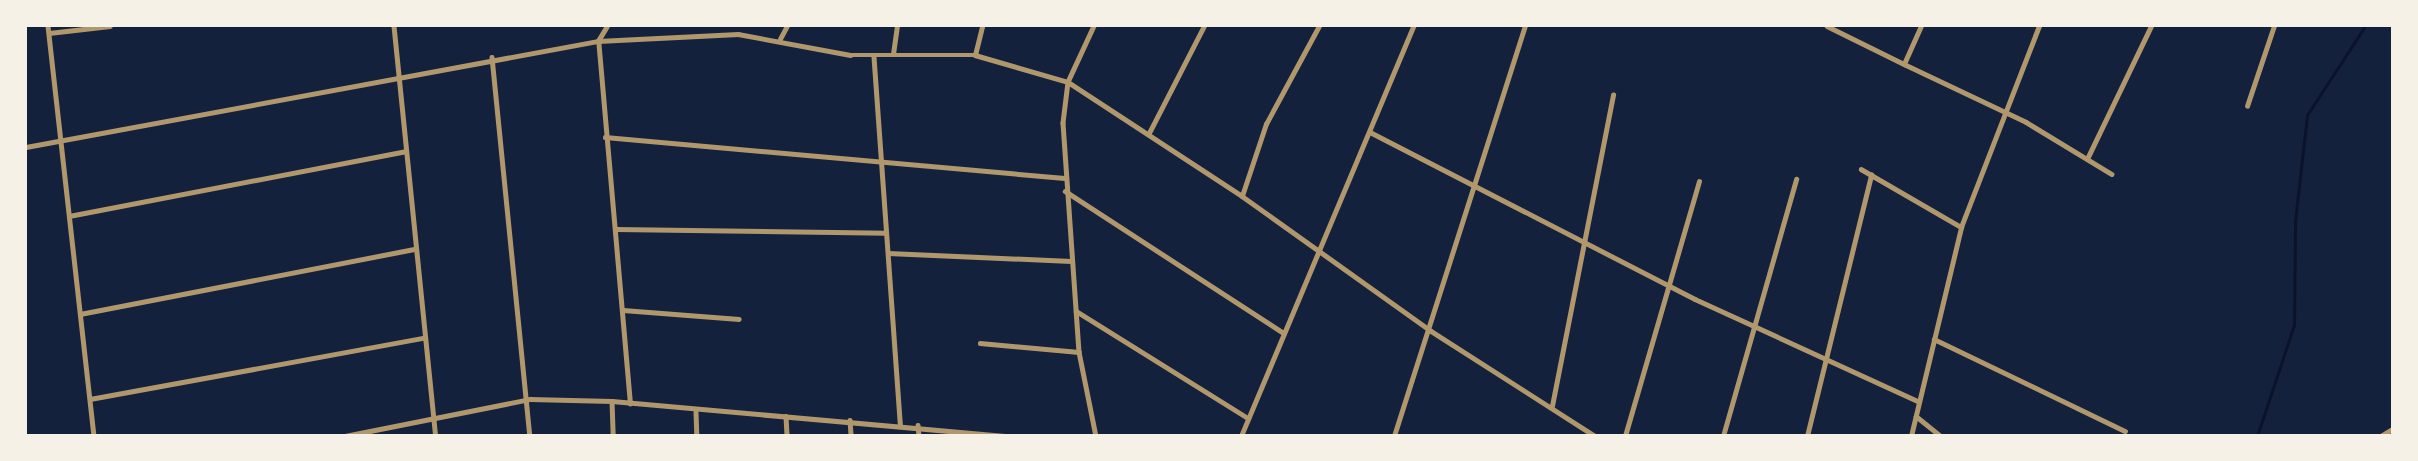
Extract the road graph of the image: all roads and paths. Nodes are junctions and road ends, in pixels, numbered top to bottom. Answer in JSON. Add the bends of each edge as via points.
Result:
{"nodes":[{"id":1,"x":48,"y":26,"type":"edge"},
{"id":2,"x":110,"y":26,"type":"edge"},
{"id":3,"x":394,"y":26,"type":"edge"},
{"id":4,"x":607,"y":26,"type":"edge"},
{"id":5,"x":787,"y":26,"type":"edge"},
{"id":6,"x":897,"y":26,"type":"edge"},
{"id":7,"x":982,"y":26,"type":"edge"},
{"id":8,"x":1094,"y":26,"type":"edge"},
{"id":9,"x":1204,"y":26,"type":"edge"},
{"id":10,"x":1319,"y":26,"type":"edge"},
{"id":11,"x":1413,"y":26,"type":"edge"},
{"id":12,"x":1525,"y":26,"type":"edge"},
{"id":13,"x":1827,"y":26,"type":"edge"},
{"id":14,"x":1921,"y":26,"type":"edge"},
{"id":15,"x":2039,"y":26,"type":"edge"},
{"id":16,"x":2151,"y":26,"type":"edge"},
{"id":17,"x":2274,"y":26,"type":"edge"},
{"id":18,"x":49,"y":33,"type":"junction"},
{"id":19,"x":780,"y":39,"type":"junction"},
{"id":20,"x":598,"y":41,"type":"junction"},
{"id":21,"x":893,"y":54,"type":"junction"},
{"id":22,"x":975,"y":55,"type":"junction"},
{"id":23,"x":492,"y":57,"type":"junction"},
{"id":24,"x":874,"y":57,"type":"junction"},
{"id":25,"x":1904,"y":64,"type":"junction"},
{"id":26,"x":398,"y":74,"type":"junction"},
{"id":27,"x":1068,"y":82,"type":"junction"},
{"id":28,"x":1614,"y":95,"type":"dead end"},
{"id":29,"x":2247,"y":106,"type":"dead end"},
{"id":30,"x":2002,"y":112,"type":"junction"},
{"id":31,"x":1370,"y":132,"type":"junction"},
{"id":32,"x":1149,"y":133,"type":"junction"},
{"id":33,"x":604,"y":137,"type":"junction"},
{"id":34,"x":61,"y":140,"type":"junction"},
{"id":35,"x":26,"y":147,"type":"edge"},
{"id":36,"x":405,"y":151,"type":"junction"},
{"id":37,"x":2088,"y":159,"type":"junction"},
{"id":38,"x":881,"y":162,"type":"junction"},
{"id":39,"x":1861,"y":169,"type":"dead end"},
{"id":40,"x":2112,"y":174,"type":"dead end"},
{"id":41,"x":1871,"y":175,"type":"junction"},
{"id":42,"x":1064,"y":178,"type":"junction"},
{"id":43,"x":1796,"y":179,"type":"dead end"},
{"id":44,"x":1699,"y":182,"type":"dead end"},
{"id":45,"x":1473,"y":184,"type":"junction"},
{"id":46,"x":1065,"y":191,"type":"junction"},
{"id":47,"x":1242,"y":196,"type":"junction"},
{"id":48,"x":69,"y":216,"type":"junction"},
{"id":49,"x":1961,"y":227,"type":"junction"},
{"id":50,"x":616,"y":229,"type":"junction"},
{"id":51,"x":886,"y":233,"type":"junction"},
{"id":52,"x":1586,"y":242,"type":"junction"},
{"id":53,"x":414,"y":249,"type":"junction"},
{"id":54,"x":1319,"y":251,"type":"junction"},
{"id":55,"x":888,"y":253,"type":"junction"},
{"id":56,"x":1071,"y":261,"type":"junction"},
{"id":57,"x":1671,"y":286,"type":"junction"},
{"id":58,"x":623,"y":310,"type":"junction"},
{"id":59,"x":1076,"y":311,"type":"junction"},
{"id":60,"x":80,"y":314,"type":"junction"},
{"id":61,"x":739,"y":319,"type":"dead end"},
{"id":62,"x":1753,"y":326,"type":"junction"},
{"id":63,"x":1431,"y":331,"type":"junction"},
{"id":64,"x":1284,"y":333,"type":"junction"},
{"id":65,"x":422,"y":338,"type":"junction"},
{"id":66,"x":1935,"y":339,"type":"junction"},
{"id":67,"x":980,"y":343,"type":"dead end"},
{"id":68,"x":1079,"y":352,"type":"junction"},
{"id":69,"x":1829,"y":361,"type":"junction"},
{"id":70,"x":90,"y":399,"type":"junction"},
{"id":71,"x":530,"y":399,"type":"junction"},
{"id":72,"x":612,"y":401,"type":"junction"},
{"id":73,"x":1918,"y":401,"type":"junction"},
{"id":74,"x":630,"y":404,"type":"junction"},
{"id":75,"x":1552,"y":406,"type":"junction"},
{"id":76,"x":696,"y":412,"type":"junction"},
{"id":77,"x":786,"y":416,"type":"junction"},
{"id":78,"x":1916,"y":416,"type":"junction"},
{"id":79,"x":1248,"y":418,"type":"junction"},
{"id":80,"x":850,"y":420,"type":"junction"},
{"id":81,"x":435,"y":421,"type":"junction"},
{"id":82,"x":900,"y":424,"type":"junction"},
{"id":83,"x":918,"y":425,"type":"junction"},
{"id":84,"x":2392,"y":429,"type":"edge"},
{"id":85,"x":2125,"y":431,"type":"dead end"},
{"id":86,"x":94,"y":435,"type":"edge"},
{"id":87,"x":345,"y":435,"type":"edge"},
{"id":88,"x":436,"y":435,"type":"edge"},
{"id":89,"x":530,"y":435,"type":"edge"},
{"id":90,"x":613,"y":435,"type":"edge"},
{"id":91,"x":697,"y":435,"type":"edge"},
{"id":92,"x":787,"y":435,"type":"edge"},
{"id":93,"x":851,"y":435,"type":"edge"},
{"id":94,"x":919,"y":435,"type":"edge"},
{"id":95,"x":1003,"y":435,"type":"edge"},
{"id":96,"x":1096,"y":435,"type":"edge"},
{"id":97,"x":1241,"y":435,"type":"edge"},
{"id":98,"x":1394,"y":435,"type":"edge"},
{"id":99,"x":1595,"y":435,"type":"edge"},
{"id":100,"x":1625,"y":435,"type":"edge"},
{"id":101,"x":1723,"y":435,"type":"edge"},
{"id":102,"x":1807,"y":435,"type":"edge"},
{"id":103,"x":1911,"y":435,"type":"edge"},
{"id":104,"x":1941,"y":435,"type":"edge"},
{"id":105,"x":2381,"y":435,"type":"edge"}],
"edges":[{"from":1,"to":18,"type":"street"},
{"from":2,"to":18,"type":"street"},
{"from":3,"to":26,"type":"street"},
{"from":4,"to":20,"type":"street"},
{"from":5,"to":19,"type":"street"},
{"from":6,"to":21,"type":"street"},
{"from":7,"to":22,"type":"street"},
{"from":8,"to":27,"type":"street"},
{"from":9,"to":32,"type":"street"},
{"from":10,"to":47,"type":"street","via":[[1266,124]]},
{"from":11,"to":31,"type":"street"},
{"from":12,"to":45,"type":"street"},
{"from":13,"to":25,"type":"street"},
{"from":14,"to":25,"type":"street"},
{"from":15,"to":30,"type":"street"},
{"from":16,"to":37,"type":"street"},
{"from":17,"to":29,"type":"street"},
{"from":18,"to":34,"type":"street"},
{"from":19,"to":20,"type":"street","via":[[738,34]]},
{"from":19,"to":24,"type":"street","via":[[806,50]]},
{"from":20,"to":23,"type":"street"},
{"from":20,"to":33,"type":"street"},
{"from":21,"to":22,"type":"street"},
{"from":21,"to":24,"type":"street"},
{"from":22,"to":27,"type":"street"},
{"from":23,"to":26,"type":"street"},
{"from":23,"to":71,"type":"street"},
{"from":24,"to":38,"type":"street"},
{"from":25,"to":30,"type":"street"},
{"from":26,"to":34,"type":"street"},
{"from":26,"to":36,"type":"street"},
{"from":27,"to":32,"type":"street"},
{"from":27,"to":42,"type":"street"},
{"from":28,"to":52,"type":"street"},
{"from":30,"to":37,"type":"street"},
{"from":30,"to":49,"type":"street"},
{"from":31,"to":45,"type":"street"},
{"from":31,"to":54,"type":"street"},
{"from":32,"to":47,"type":"street"},
{"from":33,"to":38,"type":"street"},
{"from":33,"to":50,"type":"street"},
{"from":34,"to":35,"type":"street"},
{"from":34,"to":48,"type":"street"},
{"from":36,"to":48,"type":"street"},
{"from":36,"to":53,"type":"street"},
{"from":37,"to":40,"type":"street"},
{"from":38,"to":42,"type":"street"},
{"from":38,"to":51,"type":"street"},
{"from":39,"to":41,"type":"street"},
{"from":41,"to":49,"type":"street"},
{"from":41,"to":69,"type":"street"},
{"from":42,"to":46,"type":"street"},
{"from":43,"to":62,"type":"street"},
{"from":44,"to":57,"type":"street"},
{"from":45,"to":52,"type":"street"},
{"from":45,"to":63,"type":"street"},
{"from":46,"to":56,"type":"street"},
{"from":46,"to":64,"type":"street"},
{"from":47,"to":54,"type":"street"},
{"from":48,"to":60,"type":"street"},
{"from":49,"to":66,"type":"street"},
{"from":50,"to":51,"type":"street"},
{"from":50,"to":58,"type":"street"},
{"from":51,"to":55,"type":"street"},
{"from":52,"to":57,"type":"street"},
{"from":52,"to":75,"type":"street"},
{"from":53,"to":60,"type":"street"},
{"from":53,"to":65,"type":"street"},
{"from":54,"to":63,"type":"street"},
{"from":54,"to":64,"type":"street"},
{"from":55,"to":56,"type":"street"},
{"from":55,"to":82,"type":"street"},
{"from":56,"to":59,"type":"street"},
{"from":57,"to":62,"type":"street"},
{"from":57,"to":100,"type":"street"},
{"from":58,"to":61,"type":"street"},
{"from":58,"to":74,"type":"street"},
{"from":59,"to":68,"type":"street"},
{"from":59,"to":79,"type":"street"},
{"from":60,"to":70,"type":"street"},
{"from":62,"to":69,"type":"street"},
{"from":62,"to":101,"type":"street"},
{"from":63,"to":75,"type":"street"},
{"from":63,"to":98,"type":"street"},
{"from":64,"to":79,"type":"street"},
{"from":65,"to":70,"type":"street"},
{"from":65,"to":81,"type":"street"},
{"from":66,"to":73,"type":"street"},
{"from":66,"to":85,"type":"street"},
{"from":67,"to":68,"type":"street"},
{"from":68,"to":96,"type":"street"},
{"from":69,"to":73,"type":"street"},
{"from":69,"to":102,"type":"street"},
{"from":70,"to":86,"type":"street"},
{"from":71,"to":72,"type":"street"},
{"from":71,"to":81,"type":"street"},
{"from":71,"to":89,"type":"street"},
{"from":72,"to":74,"type":"street"},
{"from":72,"to":90,"type":"street"},
{"from":73,"to":78,"type":"street"},
{"from":74,"to":76,"type":"street"},
{"from":75,"to":99,"type":"street"},
{"from":76,"to":77,"type":"street"},
{"from":76,"to":91,"type":"street"},
{"from":77,"to":80,"type":"street"},
{"from":77,"to":92,"type":"street"},
{"from":78,"to":103,"type":"street"},
{"from":78,"to":104,"type":"street"},
{"from":79,"to":97,"type":"street"},
{"from":80,"to":82,"type":"street"},
{"from":80,"to":93,"type":"street"},
{"from":81,"to":87,"type":"street"},
{"from":81,"to":88,"type":"street"},
{"from":82,"to":83,"type":"street"},
{"from":83,"to":94,"type":"street"},
{"from":83,"to":95,"type":"street"},
{"from":84,"to":105,"type":"street"}]}
